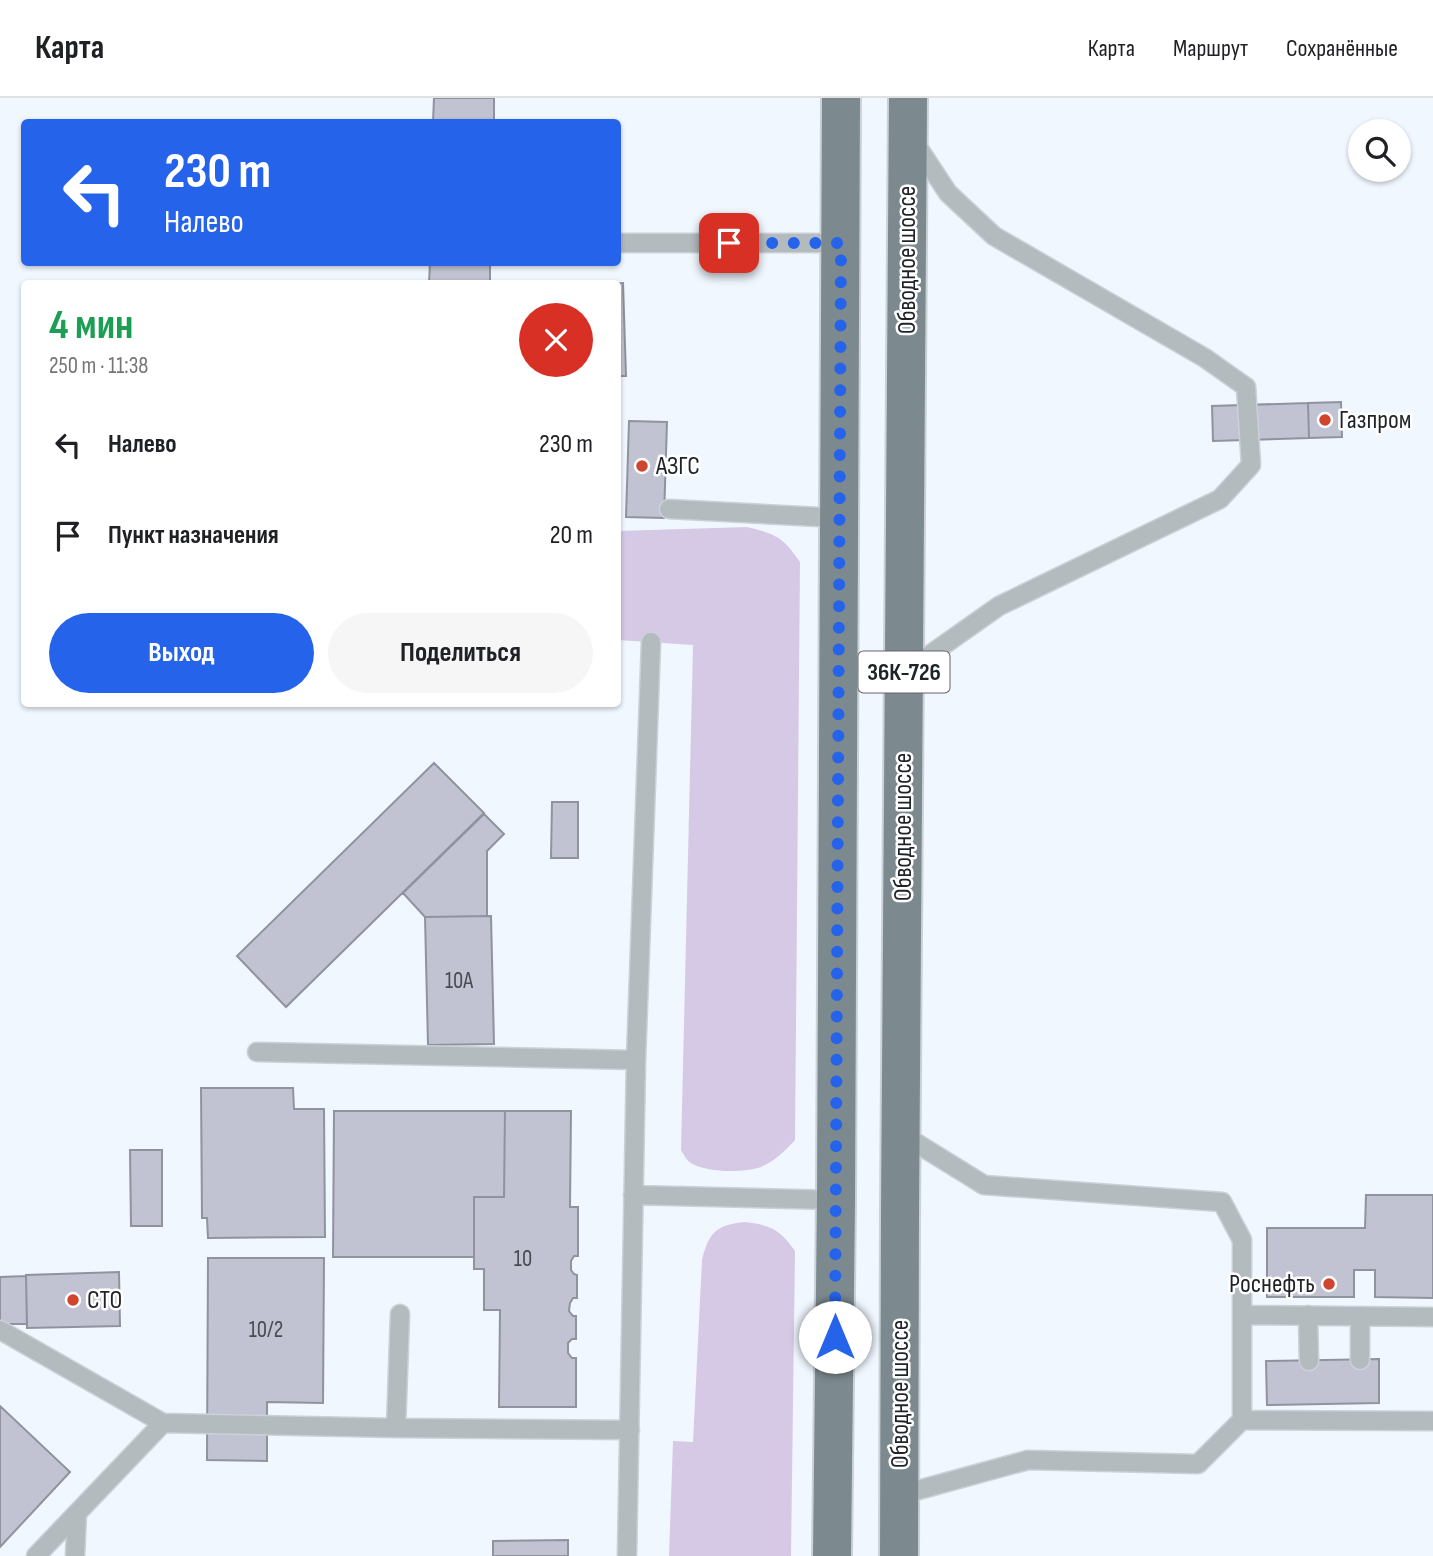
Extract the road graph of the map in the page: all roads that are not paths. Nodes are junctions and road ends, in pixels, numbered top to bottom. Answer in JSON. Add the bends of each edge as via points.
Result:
{"nodes":[{"id":1,"x":841,"y":98,"type":"edge"},
{"id":2,"x":908,"y":115,"type":"edge"},
{"id":3,"x":621,"y":243,"type":"edge"},
{"id":4,"x":841,"y":243,"type":"junction"},
{"id":5,"x":669,"y":509,"type":"dead end"},
{"id":6,"x":839,"y":518,"type":"junction"},
{"id":7,"x":651,"y":642,"type":"dead end"},
{"id":8,"x":904,"y":673,"type":"junction"},
{"id":9,"x":257,"y":1052,"type":"dead end"},
{"id":10,"x":636,"y":1060,"type":"junction"},
{"id":11,"x":900,"y":1133,"type":"junction"},
{"id":12,"x":633,"y":1195,"type":"junction"},
{"id":13,"x":836,"y":1200,"type":"junction"},
{"id":14,"x":400,"y":1314,"type":"dead end"},
{"id":15,"x":1242,"y":1315,"type":"junction"},
{"id":16,"x":1308,"y":1315,"type":"junction"},
{"id":17,"x":1360,"y":1316,"type":"junction"},
{"id":18,"x":1433,"y":1317,"type":"edge"},
{"id":19,"x":0,"y":1330,"type":"edge"},
{"id":20,"x":1360,"y":1360,"type":"dead end"},
{"id":21,"x":1308,"y":1361,"type":"dead end"},
{"id":22,"x":1242,"y":1420,"type":"junction"},
{"id":23,"x":1433,"y":1421,"type":"edge"},
{"id":24,"x":163,"y":1423,"type":"junction"},
{"id":25,"x":396,"y":1428,"type":"junction"},
{"id":26,"x":629,"y":1430,"type":"junction"},
{"id":27,"x":900,"y":1495,"type":"junction"},
{"id":28,"x":77,"y":1513,"type":"junction"},
{"id":29,"x":36,"y":1556,"type":"edge"},
{"id":30,"x":75,"y":1556,"type":"edge"},
{"id":31,"x":628,"y":1556,"type":"edge"},
{"id":32,"x":832,"y":1556,"type":"edge"},
{"id":33,"x":899,"y":1556,"type":"edge"}],
"edges":[{"from":1,"to":4,"type":"main road","number":"36К-726"},
{"from":2,"to":8,"type":"main road","name":"Обводное шоссе","number":"36К-726"},
{"from":2,"to":8,"type":"lane","via":[[948,193],[995,236],[1205,358],[1246,387],[1251,465],[1220,499],[999,606]]},
{"from":3,"to":4,"type":"lane"},
{"from":4,"to":6,"type":"main road","number":"36К-726"},
{"from":5,"to":6,"type":"lane"},
{"from":6,"to":13,"type":"main road","number":"36К-726"},
{"from":7,"to":10,"type":"lane"},
{"from":8,"to":11,"type":"main road","name":"Обводное шоссе","number":"36К-726"},
{"from":9,"to":10,"type":"lane"},
{"from":10,"to":12,"type":"lane"},
{"from":11,"to":15,"type":"lane","via":[[984,1185],[1222,1202],[1242,1240]]},
{"from":11,"to":27,"type":"main road","name":"Обводное шоссе","number":"36К-726"},
{"from":12,"to":13,"type":"lane"},
{"from":12,"to":26,"type":"lane"},
{"from":13,"to":32,"type":"main road","number":"36К-726"},
{"from":14,"to":25,"type":"lane"},
{"from":15,"to":16,"type":"lane"},
{"from":15,"to":22,"type":"lane"},
{"from":16,"to":17,"type":"lane"},
{"from":16,"to":21,"type":"lane"},
{"from":17,"to":18,"type":"lane"},
{"from":17,"to":20,"type":"lane"},
{"from":19,"to":24,"type":"lane"},
{"from":22,"to":23,"type":"lane","via":[[1307,1412],[1360,1412]]},
{"from":22,"to":27,"type":"lane","via":[[1198,1464],[1027,1460]]},
{"from":24,"to":25,"type":"lane"},
{"from":24,"to":28,"type":"lane"},
{"from":25,"to":26,"type":"lane"},
{"from":26,"to":31,"type":"lane"},
{"from":27,"to":33,"type":"main road","name":"Обводное шоссе","number":"36К-726"},
{"from":28,"to":29,"type":"lane"},
{"from":28,"to":30,"type":"lane"}]}
